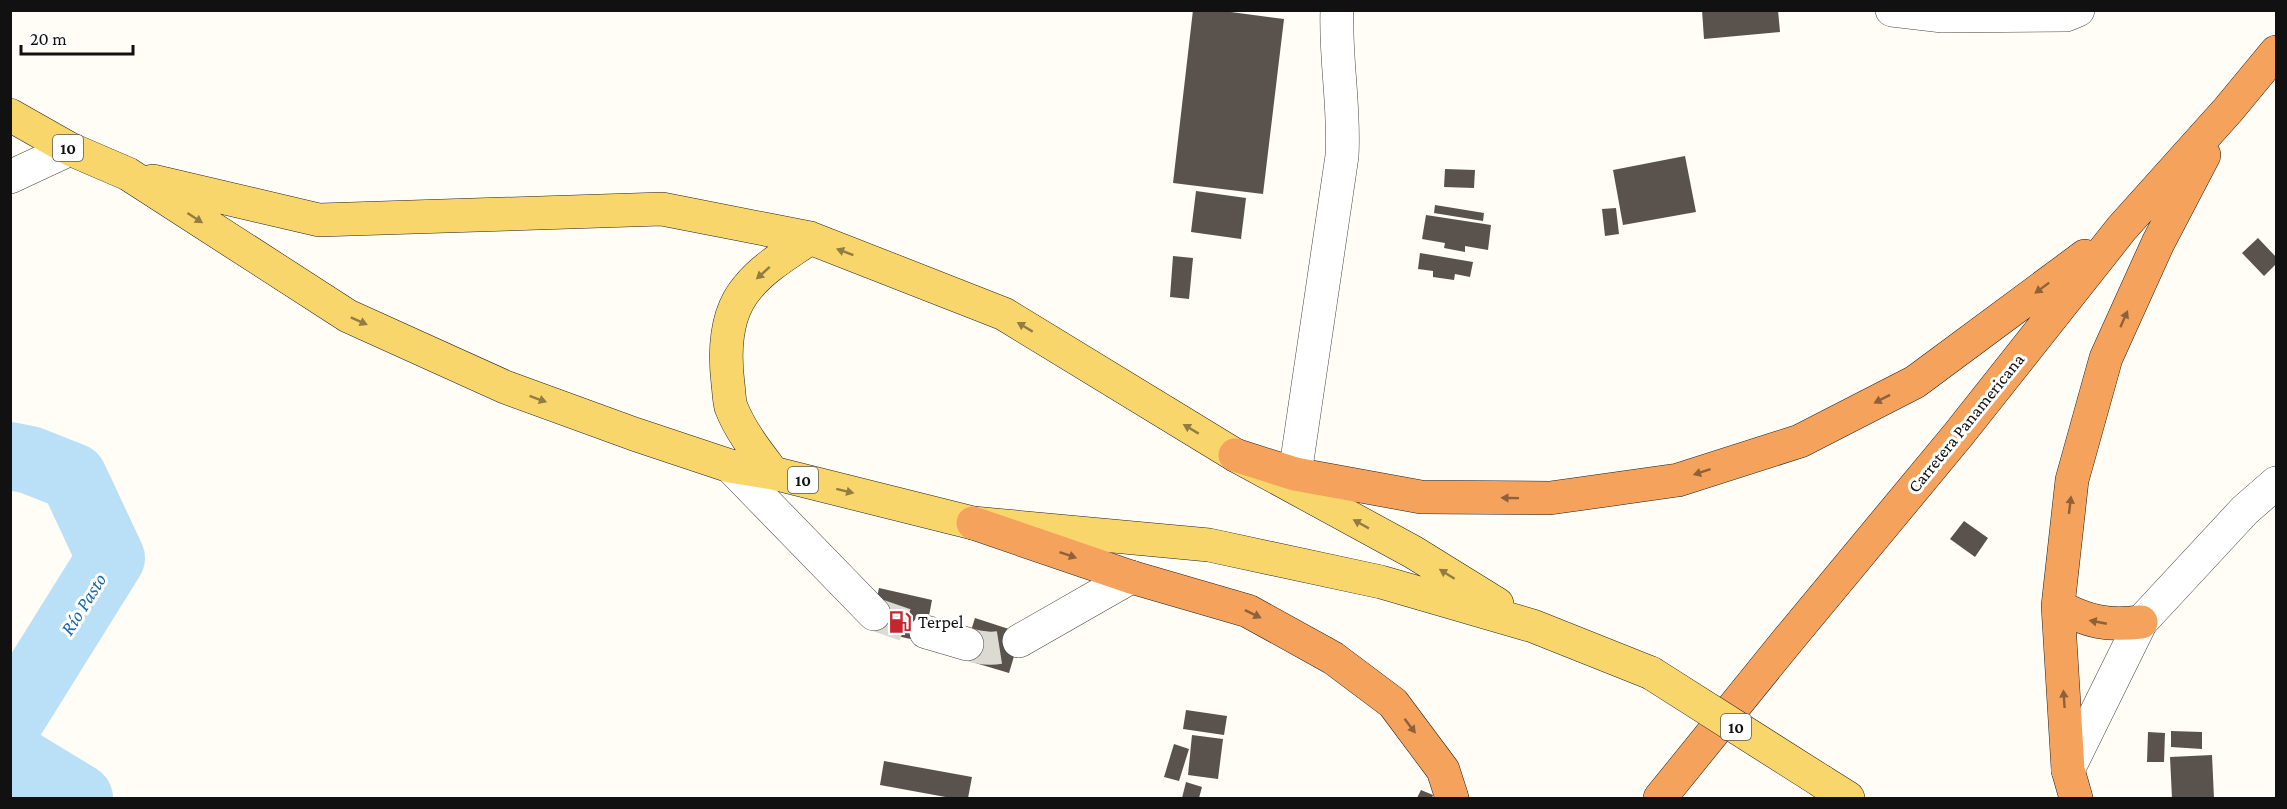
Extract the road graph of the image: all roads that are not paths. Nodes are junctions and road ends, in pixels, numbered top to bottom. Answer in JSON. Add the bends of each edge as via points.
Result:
{"nodes":[{"id":1,"x":1337,"y":10,"type":"edge"},
{"id":2,"x":1892,"y":10,"type":"edge"},
{"id":3,"x":2078,"y":10,"type":"edge"},
{"id":4,"x":2277,"y":52,"type":"edge"},
{"id":5,"x":2228,"y":110,"type":"junction"},
{"id":6,"x":10,"y":115,"type":"edge"},
{"id":7,"x":70,"y":149,"type":"junction"},
{"id":8,"x":128,"y":174,"type":"junction"},
{"id":9,"x":10,"y":177,"type":"edge"},
{"id":10,"x":2122,"y":228,"type":"junction"},
{"id":11,"x":810,"y":238,"type":"junction"},
{"id":12,"x":1235,"y":455,"type":"junction"},
{"id":13,"x":730,"y":466,"type":"junction"},
{"id":14,"x":773,"y":473,"type":"junction"},
{"id":15,"x":1295,"y":474,"type":"junction"},
{"id":16,"x":2277,"y":483,"type":"edge"},
{"id":17,"x":973,"y":523,"type":"junction"},
{"id":18,"x":1131,"y":577,"type":"junction"},
{"id":19,"x":2058,"y":606,"type":"junction"},
{"id":20,"x":874,"y":614,"type":"tunnel mouth"},
{"id":21,"x":2141,"y":622,"type":"junction"},
{"id":22,"x":1533,"y":626,"type":"junction"},
{"id":23,"x":926,"y":632,"type":"tunnel mouth"},
{"id":24,"x":1019,"y":641,"type":"tunnel mouth"},
{"id":25,"x":967,"y":644,"type":"tunnel mouth"},
{"id":26,"x":2072,"y":784,"type":"edge"},
{"id":27,"x":1452,"y":798,"type":"edge"},
{"id":28,"x":1660,"y":798,"type":"edge"},
{"id":29,"x":1848,"y":798,"type":"edge"}],
"edges":[{"from":1,"to":15,"type":"street","via":[[1342,156]]},
{"from":2,"to":3,"type":"street","via":[[1954,16],[2066,15]]},
{"from":4,"to":5,"type":"highway","name":"Carretera Panamericana"},
{"from":5,"to":10,"type":"highway","name":"Carretera Panamericana"},
{"from":19,"to":5,"type":"highway","one_way":true,"via":[[2072,480],[2106,358],[2158,243]]},
{"from":6,"to":7,"type":"main road","number":"10"},
{"from":7,"to":8,"type":"main road","number":"10"},
{"from":7,"to":9,"type":"street"},
{"from":8,"to":11,"type":"main road","number":"10","via":[[319,220],[662,208]]},
{"from":8,"to":13,"type":"main road","number":"10","one_way":true,"via":[[348,316],[505,387]]},
{"from":10,"to":15,"type":"highway","one_way":true,"via":[[1915,382],[1800,441],[1678,480],[1550,498],[1421,497]]},
{"from":10,"to":28,"type":"highway","name":"Carretera Panamericana"},
{"from":12,"to":11,"type":"main road","number":"10","one_way":true,"via":[[1004,314]]},
{"from":11,"to":14,"type":"main road","one_way":true,"via":[[748,286],[735,305],[729,329],[726,362],[731,405],[749,442]]},
{"from":12,"to":15,"type":"highway"},
{"from":22,"to":12,"type":"main road","number":"10","one_way":true,"via":[[1413,552]]},
{"from":13,"to":14,"type":"main road","number":"10"},
{"from":13,"to":20,"type":"street"},
{"from":14,"to":17,"type":"main road","number":"10","one_way":true},
{"from":16,"to":21,"type":"street","via":[[2245,510]]},
{"from":17,"to":18,"type":"highway","one_way":true},
{"from":17,"to":22,"type":"main road","number":"10","via":[[1209,545],[1381,582]]},
{"from":18,"to":24,"type":"street"},
{"from":18,"to":27,"type":"highway","one_way":true,"via":[[1248,611],[1333,658],[1393,704],[1443,770]]},
{"from":21,"to":19,"type":"highway","one_way":true,"via":[[2098,623]]},
{"from":26,"to":19,"type":"highway","one_way":true},
{"from":21,"to":26,"type":"street"},
{"from":22,"to":29,"type":"main road","number":"10","bridge":true,"via":[[1651,674]]},
{"from":23,"to":25,"type":"street"}]}
